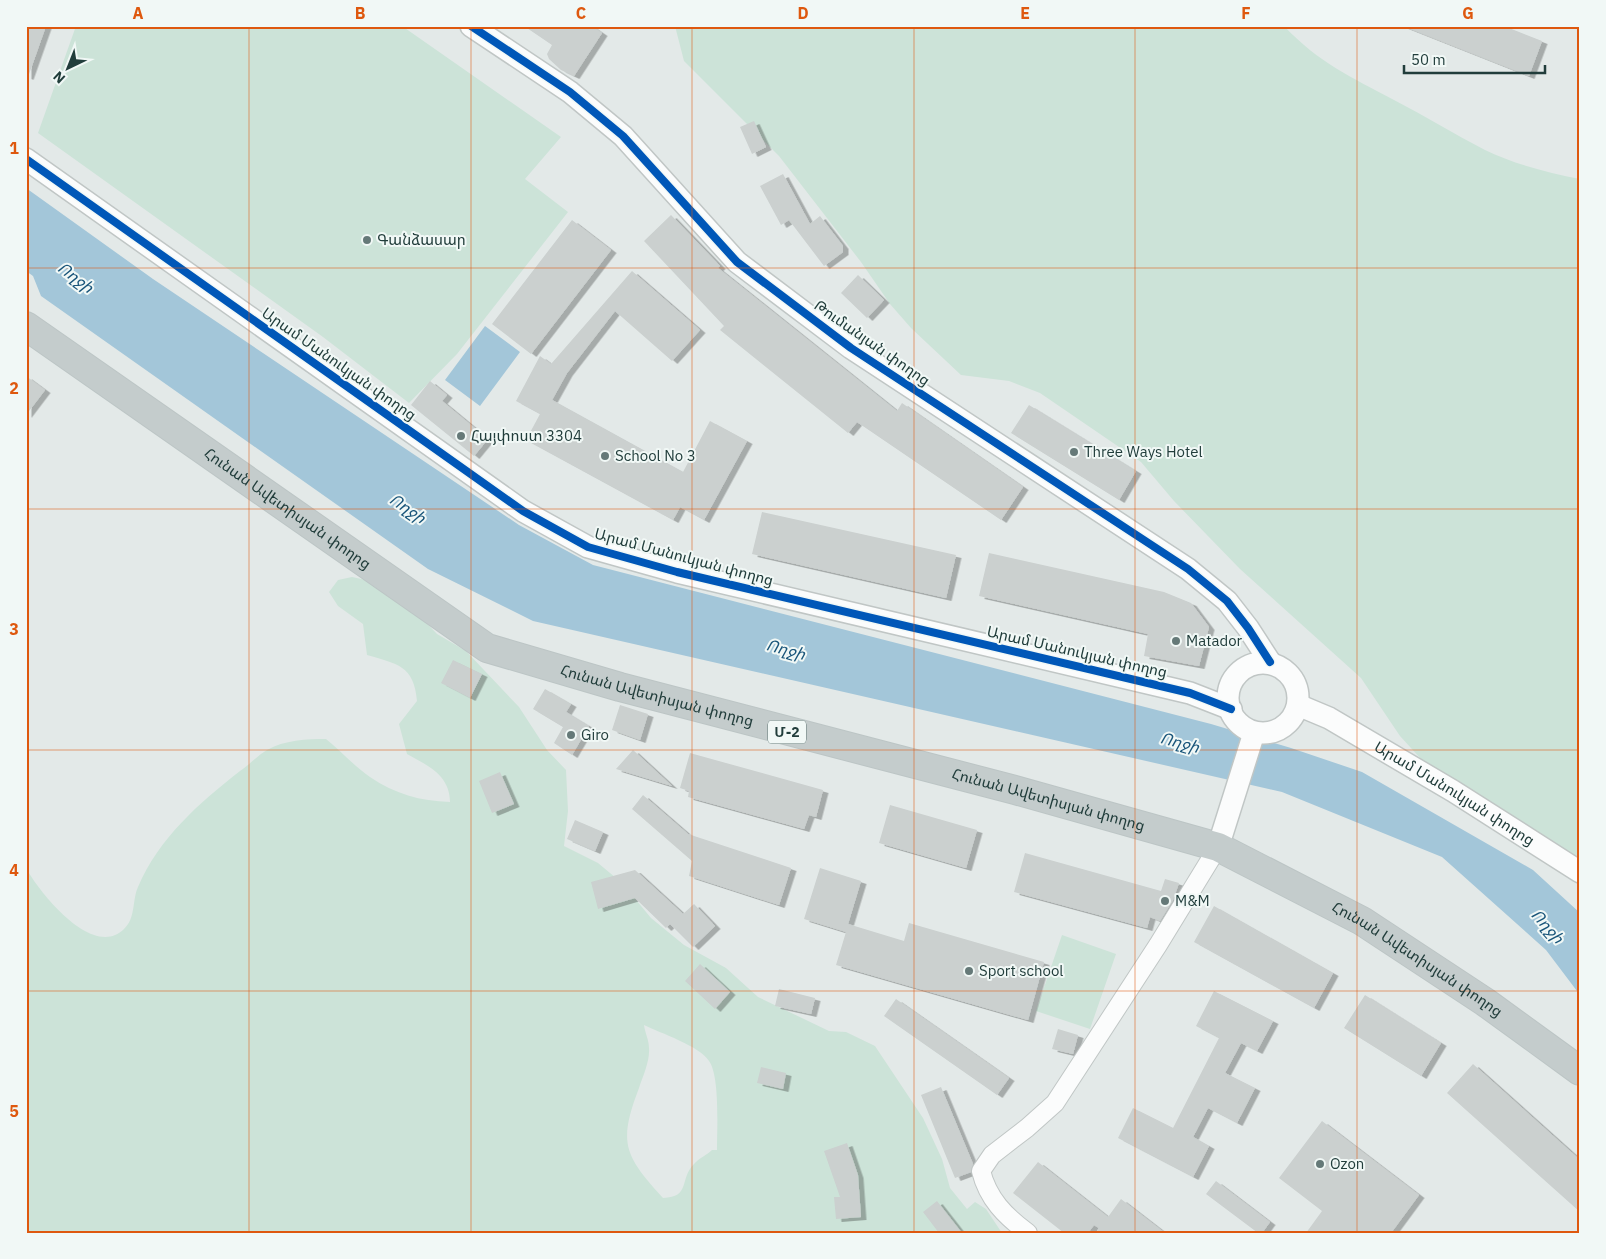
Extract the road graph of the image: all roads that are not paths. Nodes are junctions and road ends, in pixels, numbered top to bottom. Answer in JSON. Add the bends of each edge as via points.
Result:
{"nodes":[{"id":1,"x":471,"y":26,"type":"edge"},
{"id":2,"x":26,"y":159,"type":"edge"},
{"id":3,"x":26,"y":326,"type":"edge"},
{"id":4,"x":1248,"y":628,"type":"junction"},
{"id":5,"x":1270,"y":662,"type":"junction"},
{"id":6,"x":1249,"y":666,"type":"junction"},
{"id":7,"x":1229,"y":685,"type":"junction"},
{"id":8,"x":1190,"y":693,"type":"junction"},
{"id":9,"x":1298,"y":705,"type":"junction"},
{"id":10,"x":1231,"y":709,"type":"junction"},
{"id":11,"x":1329,"y":718,"type":"junction"},
{"id":12,"x":1287,"y":725,"type":"junction"},
{"id":13,"x":1254,"y":734,"type":"junction"},
{"id":14,"x":1222,"y":836,"type":"junction"},
{"id":15,"x":1580,"y":872,"type":"edge"},
{"id":16,"x":1580,"y":1071,"type":"edge"},
{"id":17,"x":1028,"y":1233,"type":"edge"}],
"edges":[{"from":1,"to":4,"type":"street","name":"Թումանյան փողոց","via":[[570,92],[623,136],[737,262],[851,348],[1188,569],[1227,601]]},
{"from":2,"to":8,"type":"street","name":"Արամ Մանուկյան փողոց","via":[[523,511],[588,547],[677,572]]},
{"from":3,"to":14,"type":"highway","name":"Հունան Ավետիսյան փողոց","number":"Մ-2","via":[[487,648],[620,687],[1015,790]]},
{"from":4,"to":5,"type":"street","name":"Թումանյան փողոց"},
{"from":4,"to":6,"type":"street"},
{"from":5,"to":6,"type":"street"},
{"from":5,"to":9,"type":"street","via":[[1291,676],[1297,687]]},
{"from":6,"to":7,"type":"street","via":[[1237,673]]},
{"from":7,"to":8,"type":"street","name":"Արամ Մանուկյան փողոց"},
{"from":7,"to":10,"type":"street"},
{"from":8,"to":10,"type":"street","name":"Արամ Մանուկյան փողոց"},
{"from":9,"to":11,"type":"street","name":"Արամ Մանուկյան փողոց"},
{"from":9,"to":12,"type":"street"},
{"from":10,"to":13,"type":"street","via":[[1240,726]]},
{"from":11,"to":12,"type":"street"},
{"from":11,"to":15,"type":"street","name":"Արամ Մանուկյան փողոց"},
{"from":12,"to":13,"type":"street","via":[[1273,732]]},
{"from":13,"to":14,"type":"street"},
{"from":14,"to":16,"type":"highway","name":"Հունան Ավետիսյան փողոց","number":"Մ-2","via":[[1362,921],[1485,1002]]},
{"from":14,"to":17,"type":"street","via":[[1158,945],[1055,1103],[992,1155],[981,1171],[992,1200]]}]}
